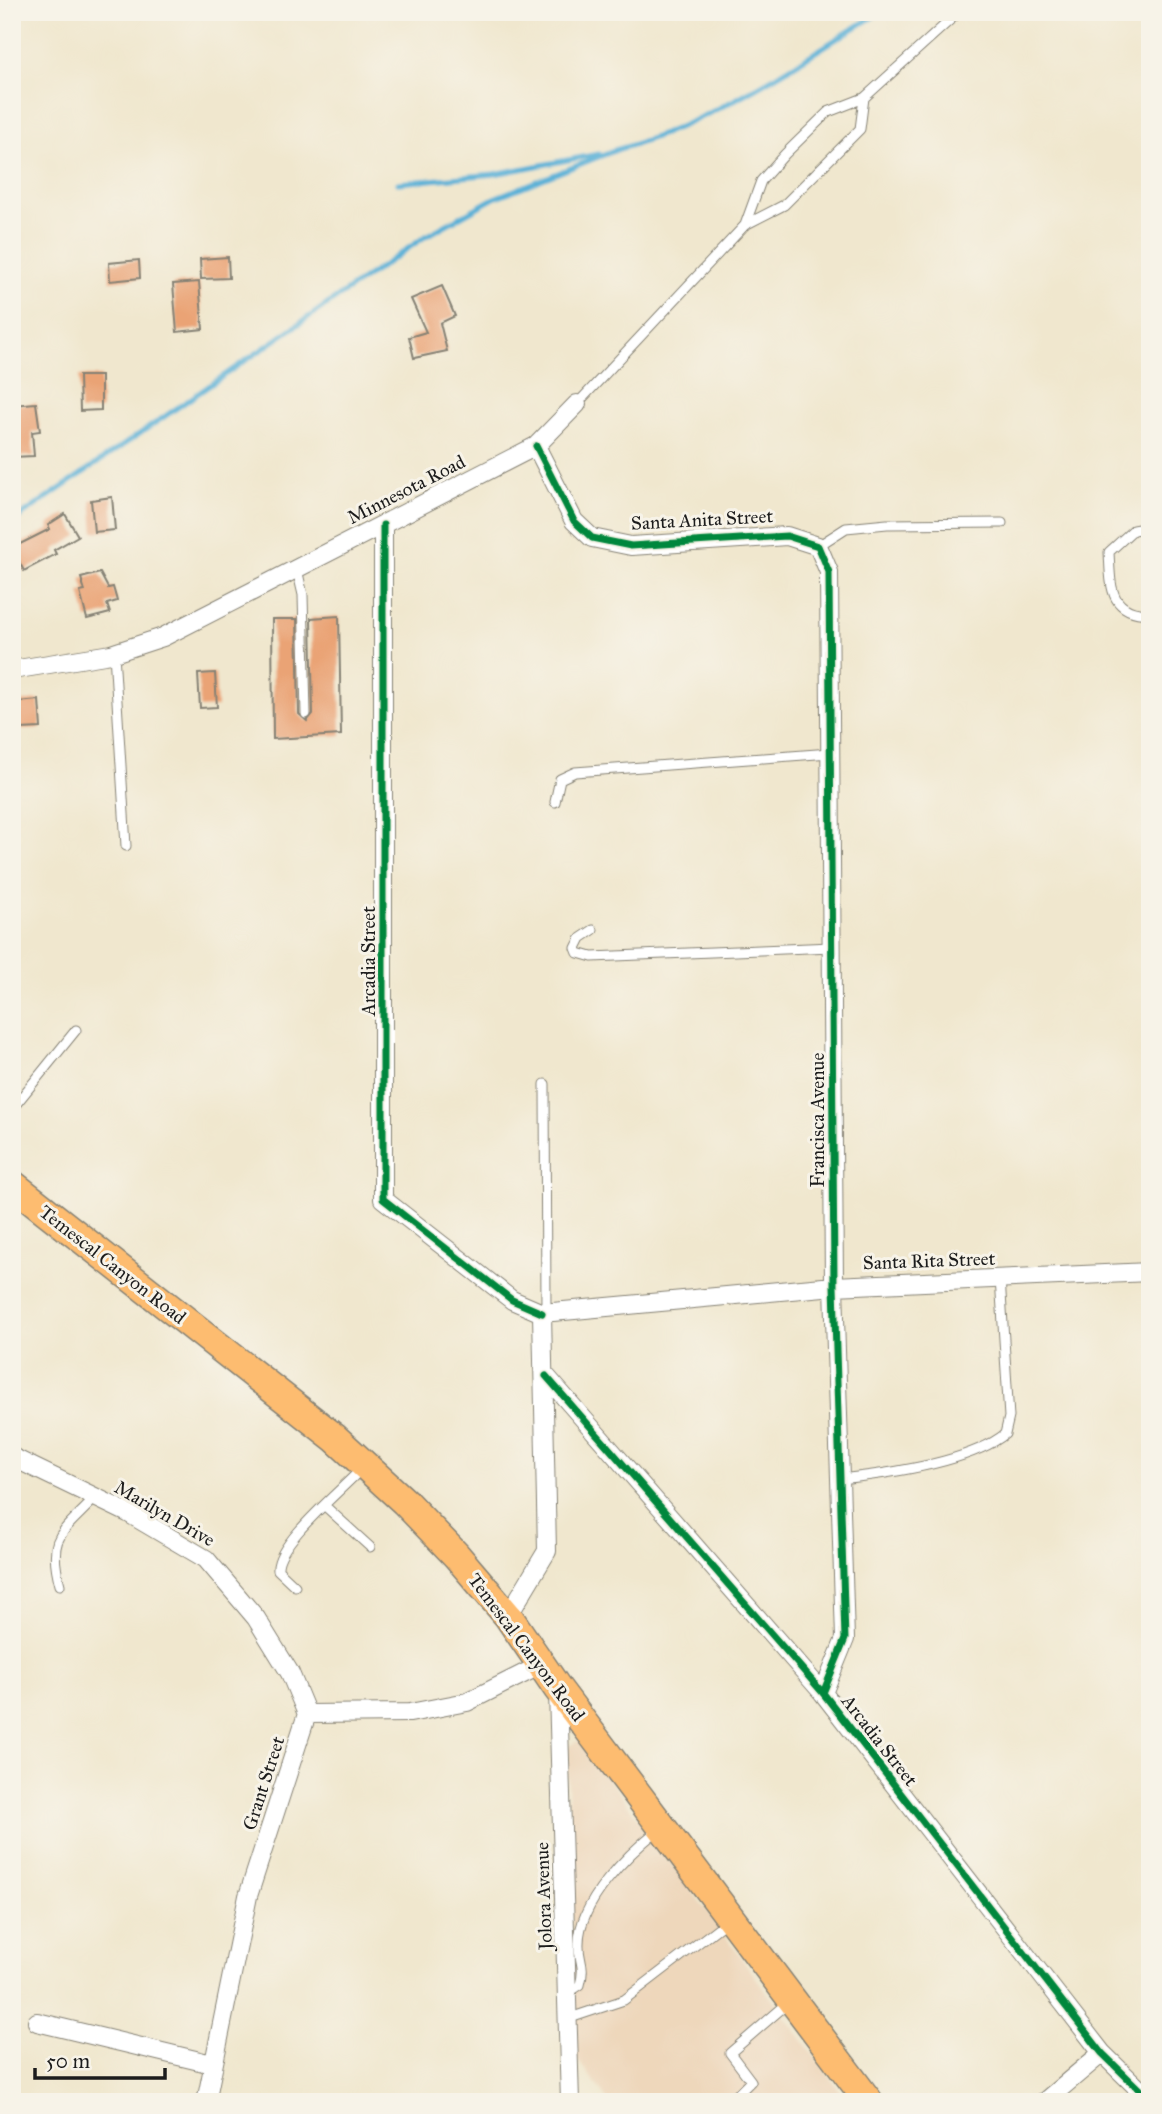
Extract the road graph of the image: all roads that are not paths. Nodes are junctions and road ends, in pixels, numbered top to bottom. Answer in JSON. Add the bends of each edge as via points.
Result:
{"nodes":[{"id":1,"x":959,"y":12,"type":"edge"},
{"id":2,"x":864,"y":98,"type":"junction"},
{"id":3,"x":745,"y":225,"type":"junction"},
{"id":4,"x":578,"y":404,"type":"joint"},
{"id":5,"x":536,"y":446,"type":"junction"},
{"id":6,"x":1002,"y":523,"type":"dead end"},
{"id":7,"x":383,"y":525,"type":"junction"},
{"id":8,"x":1150,"y":527,"type":"edge"},
{"id":9,"x":818,"y":546,"type":"junction"},
{"id":10,"x":297,"y":569,"type":"junction"},
{"id":11,"x":1150,"y":614,"type":"edge"},
{"id":12,"x":114,"y":653,"type":"junction"},
{"id":13,"x":12,"y":670,"type":"edge"},
{"id":14,"x":306,"y":714,"type":"dead end"},
{"id":15,"x":830,"y":753,"type":"junction"},
{"id":16,"x":555,"y":802,"type":"dead end"},
{"id":17,"x":126,"y":846,"type":"dead end"},
{"id":18,"x":593,"y":930,"type":"dead end"},
{"id":19,"x":832,"y":947,"type":"junction"},
{"id":20,"x":76,"y":1030,"type":"dead end"},
{"id":21,"x":545,"y":1084,"type":"dead end"},
{"id":22,"x":12,"y":1109,"type":"edge"},
{"id":23,"x":12,"y":1185,"type":"edge"},
{"id":24,"x":1150,"y":1272,"type":"edge"},
{"id":25,"x":1000,"y":1279,"type":"junction"},
{"id":26,"x":834,"y":1286,"type":"junction"},
{"id":27,"x":545,"y":1312,"type":"junction"},
{"id":28,"x":546,"y":1376,"type":"junction"},
{"id":29,"x":12,"y":1457,"type":"edge"},
{"id":30,"x":365,"y":1465,"type":"junction"},
{"id":31,"x":840,"y":1479,"type":"junction"},
{"id":32,"x":96,"y":1497,"type":"junction"},
{"id":33,"x":326,"y":1507,"type":"junction"},
{"id":34,"x":370,"y":1547,"type":"dead end"},
{"id":35,"x":60,"y":1586,"type":"dead end"},
{"id":36,"x":295,"y":1586,"type":"dead end"},
{"id":37,"x":508,"y":1616,"type":"junction"},
{"id":38,"x":541,"y":1665,"type":"junction"},
{"id":39,"x":558,"y":1689,"type":"junction"},
{"id":40,"x":823,"y":1693,"type":"junction"},
{"id":41,"x":307,"y":1714,"type":"junction"},
{"id":42,"x":662,"y":1827,"type":"junction"},
{"id":43,"x":731,"y":1918,"type":"junction"},
{"id":44,"x":566,"y":1994,"type":"junction"},
{"id":45,"x":792,"y":1999,"type":"junction"},
{"id":46,"x":566,"y":2019,"type":"junction"},
{"id":47,"x":37,"y":2022,"type":"dead end"},
{"id":48,"x":1102,"y":2053,"type":"junction"},
{"id":49,"x":212,"y":2064,"type":"junction"},
{"id":50,"x":1150,"y":2100,"type":"edge"},
{"id":51,"x":206,"y":2102,"type":"edge"},
{"id":52,"x":570,"y":2102,"type":"edge"},
{"id":53,"x":730,"y":2102,"type":"edge"},
{"id":54,"x":869,"y":2102,"type":"edge"},
{"id":55,"x":1044,"y":2102,"type":"edge"}],
"edges":[{"from":1,"to":2,"type":"lane","name":"Minnesota Road"},
{"from":2,"to":3,"type":"lane","name":"Minnesota Road","via":[[828,112],[785,154],[761,181]]},
{"from":2,"to":3,"type":"lane","name":"Minnesota Road","via":[[860,129],[783,205]]},
{"from":3,"to":4,"type":"lane","name":"Minnesota Road"},
{"from":4,"to":5,"type":"street","name":"Minnesota Road"},
{"from":5,"to":7,"type":"street","name":"Minnesota Road"},
{"from":5,"to":9,"type":"street","name":"Santa Anita Street","via":[[573,521],[592,538],[631,546],[787,536]]},
{"from":6,"to":9,"type":"lane","via":[[846,528]]},
{"from":7,"to":10,"type":"street","name":"Minnesota Road"},
{"from":7,"to":27,"type":"street","name":"Arcadia Street","via":[[383,1199],[512,1300]]},
{"from":8,"to":11,"type":"lane","via":[[1133,530],[1110,552],[1111,591],[1123,608]]},
{"from":9,"to":15,"type":"street","name":"Francisca Avenue","via":[[829,572]]},
{"from":10,"to":12,"type":"street","name":"Minnesota Road","via":[[163,637]]},
{"from":10,"to":14,"type":"lane","via":[[303,595]]},
{"from":12,"to":13,"type":"street","name":"Minnesota Road"},
{"from":12,"to":17,"type":"lane"},
{"from":15,"to":16,"type":"lane","via":[[575,772],[559,779]]},
{"from":15,"to":19,"type":"street","name":"Francisca Avenue"},
{"from":18,"to":19,"type":"lane","via":[[582,938],[578,953],[592,957]]},
{"from":19,"to":26,"type":"street","name":"Francisca Avenue"},
{"from":20,"to":22,"type":"lane"},
{"from":21,"to":27,"type":"lane"},
{"from":23,"to":30,"type":"main road","name":"Temescal Canyon Road"},
{"from":24,"to":25,"type":"street","name":"Santa Rita Street"},
{"from":25,"to":26,"type":"street","name":"Santa Rita Street"},
{"from":25,"to":31,"type":"lane","via":[[1009,1417],[1005,1434],[975,1452],[896,1472]]},
{"from":26,"to":27,"type":"street","name":"Santa Rita Street"},
{"from":26,"to":31,"type":"street","name":"Francisca Avenue"},
{"from":27,"to":28,"type":"street"},
{"from":28,"to":37,"type":"street","via":[[547,1551]]},
{"from":28,"to":40,"type":"street","name":"Arcadia Street"},
{"from":29,"to":32,"type":"street","name":"Marilyn Drive"},
{"from":30,"to":33,"type":"lane"},
{"from":30,"to":37,"type":"main road","name":"Temescal Canyon Road","via":[[439,1537]]},
{"from":31,"to":40,"type":"street","name":"Francisca Avenue","via":[[845,1639]]},
{"from":32,"to":35,"type":"lane","via":[[57,1539],[53,1553]]},
{"from":32,"to":41,"type":"street","name":"Marilyn Drive","via":[[206,1559],[256,1618]]},
{"from":33,"to":34,"type":"lane"},
{"from":33,"to":36,"type":"lane","via":[[288,1544],[277,1563],[278,1570]]},
{"from":37,"to":38,"type":"main road","name":"Temescal Canyon Road"},
{"from":38,"to":39,"type":"main road","name":"Temescal Canyon Road"},
{"from":38,"to":41,"type":"street","via":[[467,1702],[410,1713]]},
{"from":39,"to":42,"type":"main road","name":"Temescal Canyon Road"},
{"from":39,"to":44,"type":"street","name":"Jolora Avenue"},
{"from":40,"to":48,"type":"street","name":"Arcadia Street"},
{"from":41,"to":49,"type":"street","name":"Grant Street","via":[[248,1896]]},
{"from":42,"to":43,"type":"main road","name":"Temescal Canyon Road"},
{"from":42,"to":44,"type":"lane","via":[[632,1851],[596,1897],[578,1944],[585,1969],[580,1985]]},
{"from":43,"to":45,"type":"main road","name":"Temescal Canyon Road"},
{"from":43,"to":46,"type":"lane","via":[[624,2000]]},
{"from":44,"to":46,"type":"street","name":"Jolora Avenue"},
{"from":45,"to":53,"type":"lane","via":[[730,2053],[751,2081]]},
{"from":45,"to":54,"type":"main road","name":"Temescal Canyon Road"},
{"from":46,"to":52,"type":"street","name":"Jolora Avenue"},
{"from":47,"to":49,"type":"street"},
{"from":48,"to":50,"type":"street","name":"Arcadia Street"},
{"from":48,"to":55,"type":"street"},
{"from":49,"to":51,"type":"street","name":"Grant Street"}]}
